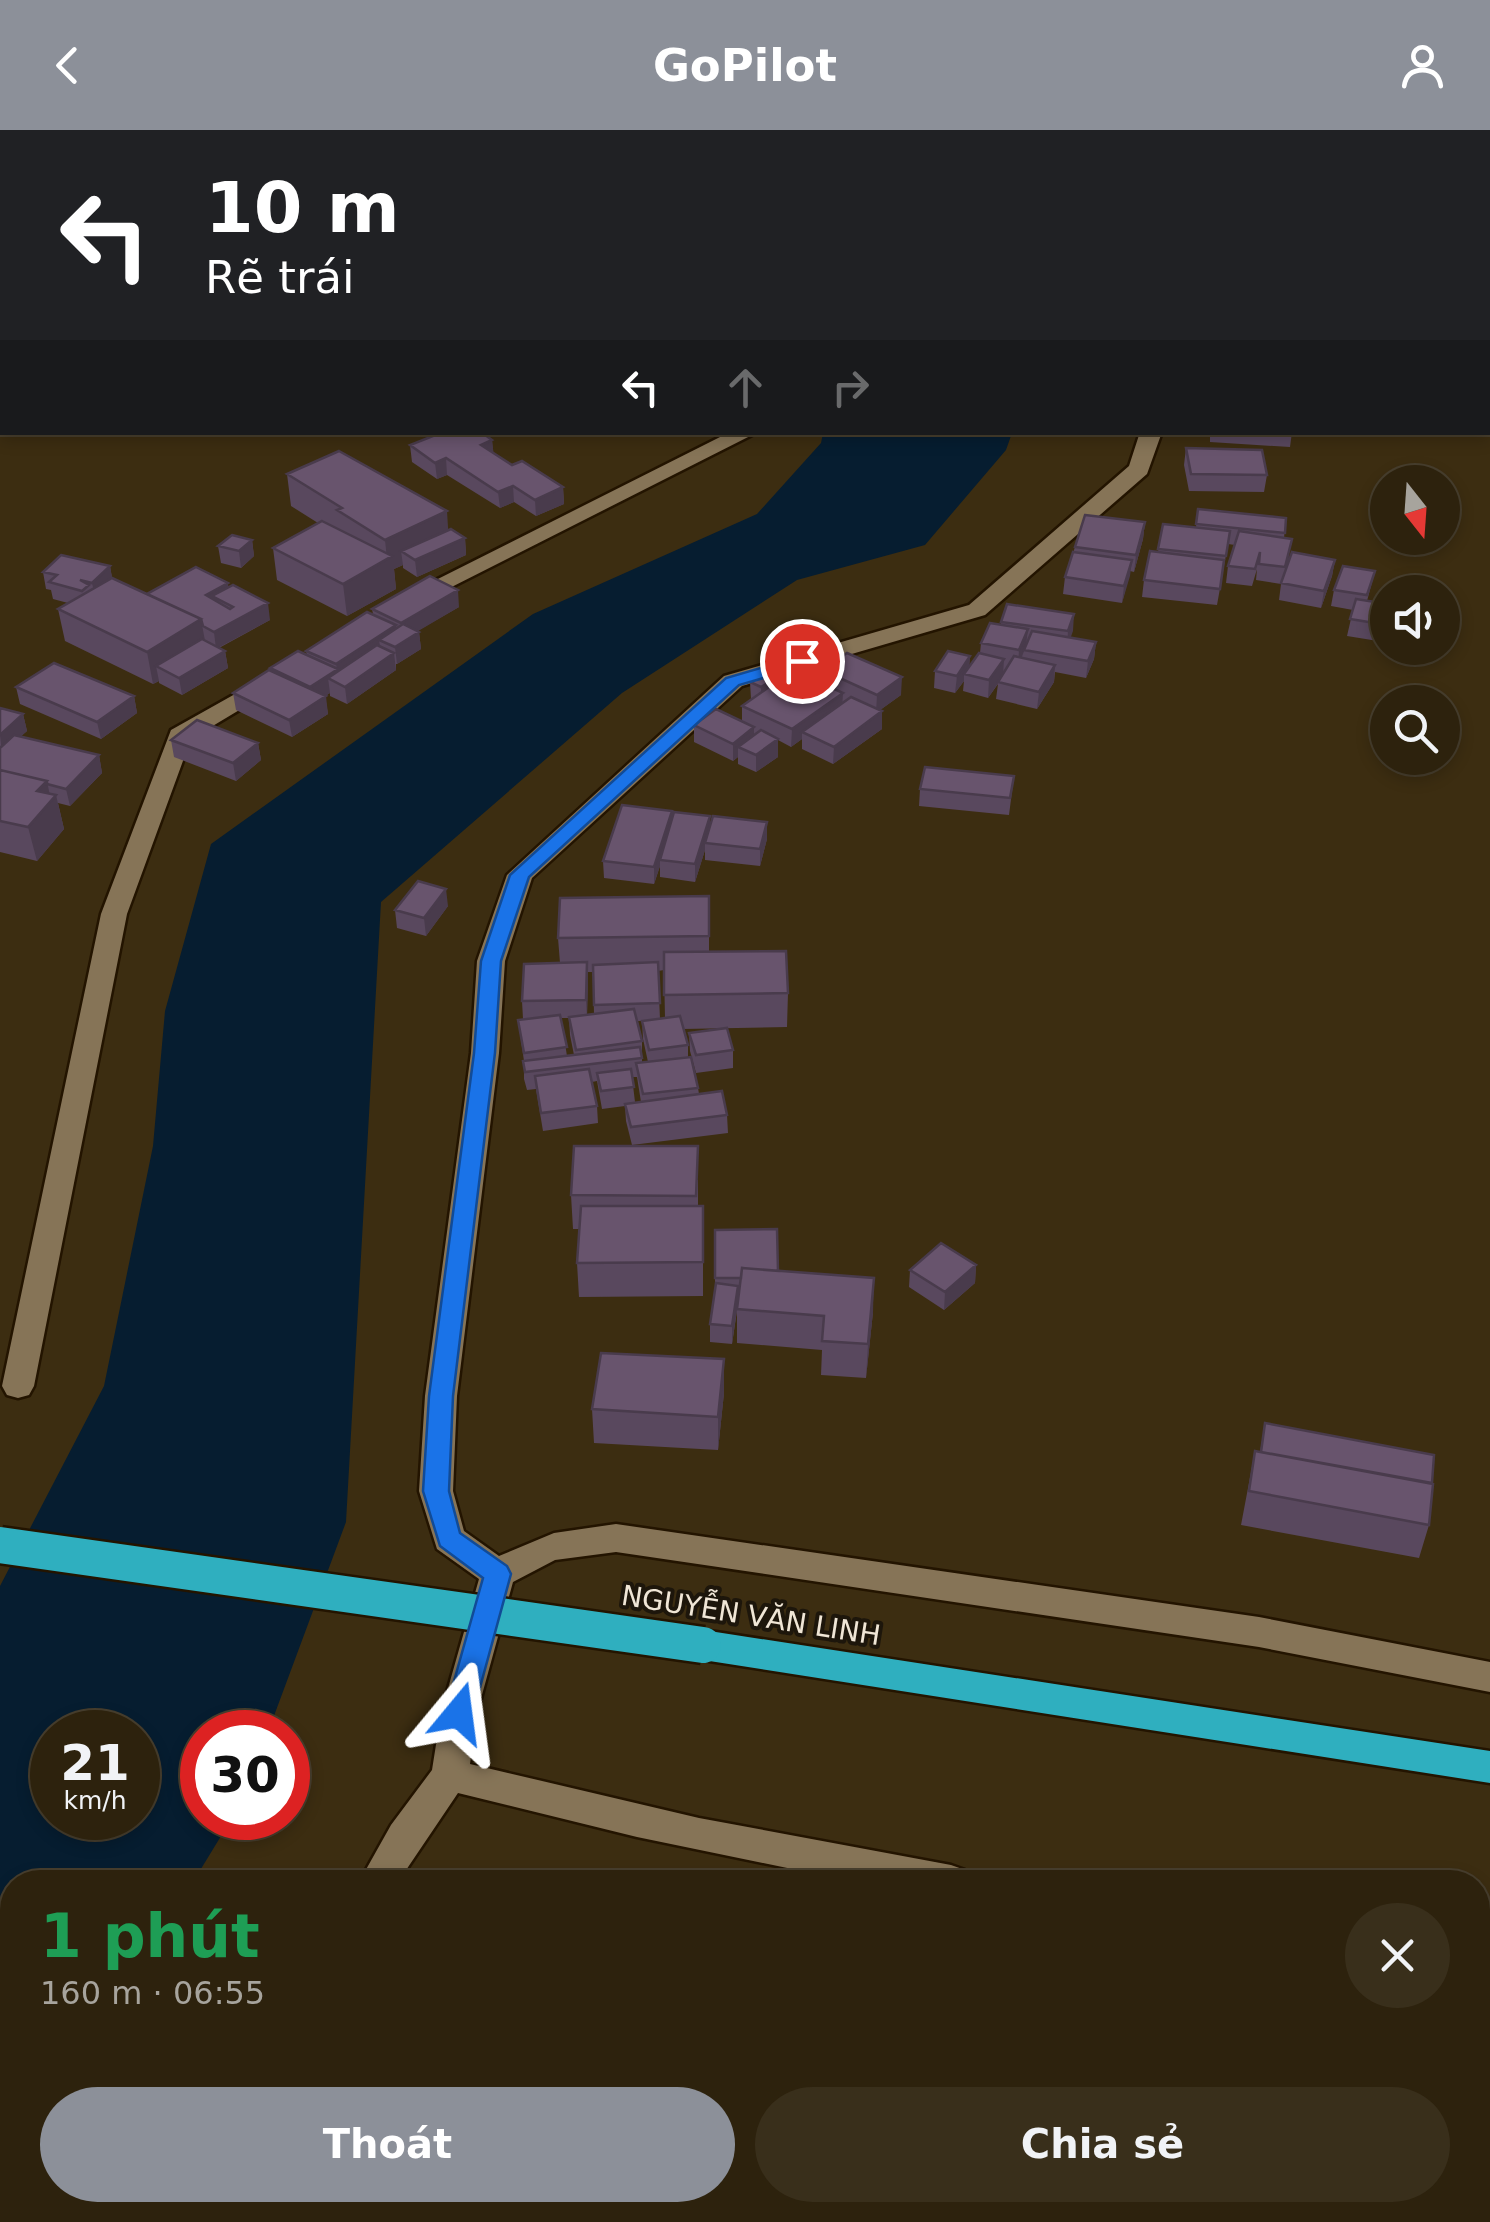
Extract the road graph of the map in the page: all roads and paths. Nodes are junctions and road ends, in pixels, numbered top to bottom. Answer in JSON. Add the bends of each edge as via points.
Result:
{"nodes":[{"id":1,"x":742,"y":435,"type":"edge"},
{"id":2,"x":1150,"y":435,"type":"edge"},
{"id":3,"x":391,"y":609,"type":"edge"},
{"id":4,"x":294,"y":667,"type":"edge"},
{"id":5,"x":18,"y":1386,"type":"dead end"},
{"id":6,"x":0,"y":1545,"type":"edge"},
{"id":7,"x":498,"y":1574,"type":"junction"},
{"id":8,"x":1490,"y":1677,"type":"edge"},
{"id":9,"x":1490,"y":1767,"type":"edge"},
{"id":10,"x":450,"y":1775,"type":"junction"},
{"id":11,"x":385,"y":1870,"type":"edge"},
{"id":12,"x":874,"y":1870,"type":"edge"}],
"edges":[{"from":1,"to":3,"type":"street"},
{"from":2,"to":7,"type":"street","via":[[1139,469],[977,610],[733,682],[520,875],[491,961],[436,1491],[449,1539]]},
{"from":4,"to":5,"type":"street","via":[[180,735],[114,914]]},
{"from":6,"to":9,"type":"highway","name":"NGUYỄN VĂN LINH","bridge":true},
{"from":7,"to":8,"type":"street","via":[[564,1541],[616,1538],[1259,1632]]},
{"from":7,"to":10,"type":"street","via":[[459,1713]]},
{"from":10,"to":11,"type":"street"},
{"from":10,"to":12,"type":"street","via":[[636,1823]]}]}
